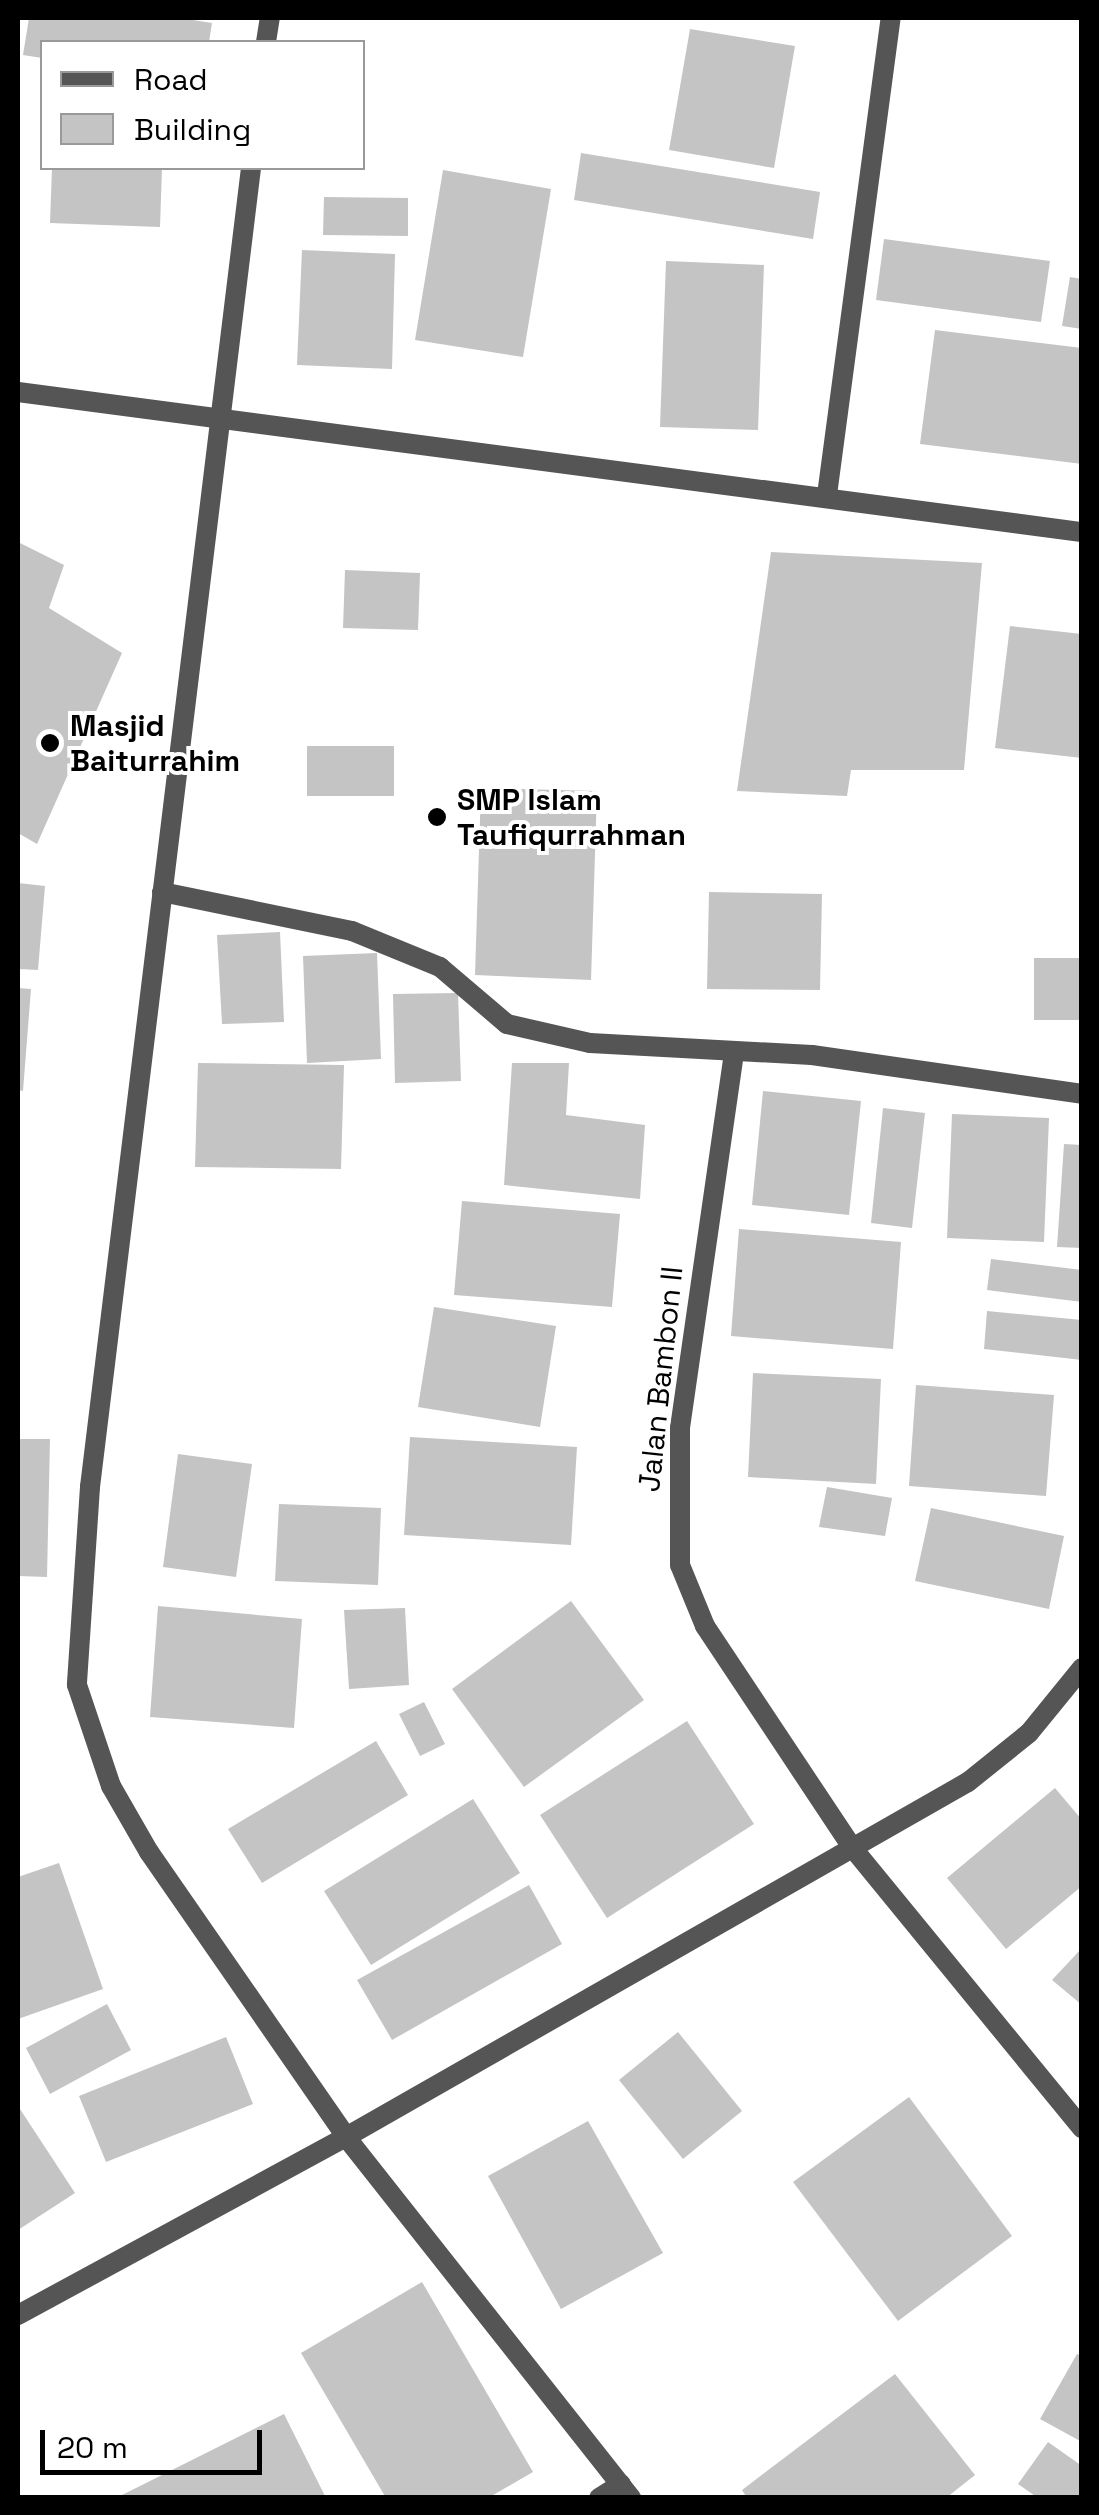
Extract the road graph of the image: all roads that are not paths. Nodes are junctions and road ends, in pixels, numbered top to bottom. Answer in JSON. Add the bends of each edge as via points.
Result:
{"nodes":[{"id":1,"x":891,"y":18,"type":"edge"},
{"id":2,"x":251,"y":170,"type":"edge"},
{"id":3,"x":18,"y":392,"type":"edge"},
{"id":4,"x":219,"y":422,"type":"junction"},
{"id":5,"x":826,"y":496,"type":"junction"},
{"id":6,"x":1082,"y":532,"type":"edge"},
{"id":7,"x":162,"y":892,"type":"junction"},
{"id":8,"x":734,"y":1053,"type":"junction"},
{"id":9,"x":1082,"y":1094,"type":"edge"},
{"id":10,"x":1082,"y":1668,"type":"edge"},
{"id":11,"x":851,"y":1846,"type":"junction"},
{"id":12,"x":1082,"y":2128,"type":"edge"},
{"id":13,"x":346,"y":2137,"type":"junction"},
{"id":14,"x":18,"y":2315,"type":"edge"},
{"id":15,"x":626,"y":2491,"type":"edge"},
{"id":16,"x":599,"y":2498,"type":"edge"}],
"edges":[{"from":1,"to":5,"type":"street"},
{"from":2,"to":4,"type":"street"},
{"from":3,"to":4,"type":"street"},
{"from":4,"to":5,"type":"street"},
{"from":4,"to":7,"type":"street"},
{"from":5,"to":6,"type":"street"},
{"from":7,"to":8,"type":"street","via":[[352,931],[440,967],[507,1024],[590,1043]]},
{"from":7,"to":13,"type":"street","via":[[90,1487],[78,1685],[110,1786],[148,1852]]},
{"from":8,"to":9,"type":"street","via":[[812,1055]]},
{"from":8,"to":11,"type":"street","name":"Jalan Bambon II","via":[[680,1428],[680,1564],[705,1626]]},
{"from":10,"to":11,"type":"street","via":[[1029,1733],[968,1782]]},
{"from":11,"to":12,"type":"street","name":"Jalan Bambon II"},
{"from":11,"to":13,"type":"street"},
{"from":13,"to":14,"type":"street"},
{"from":13,"to":15,"type":"street"},
{"from":15,"to":16,"type":"street"}]}
